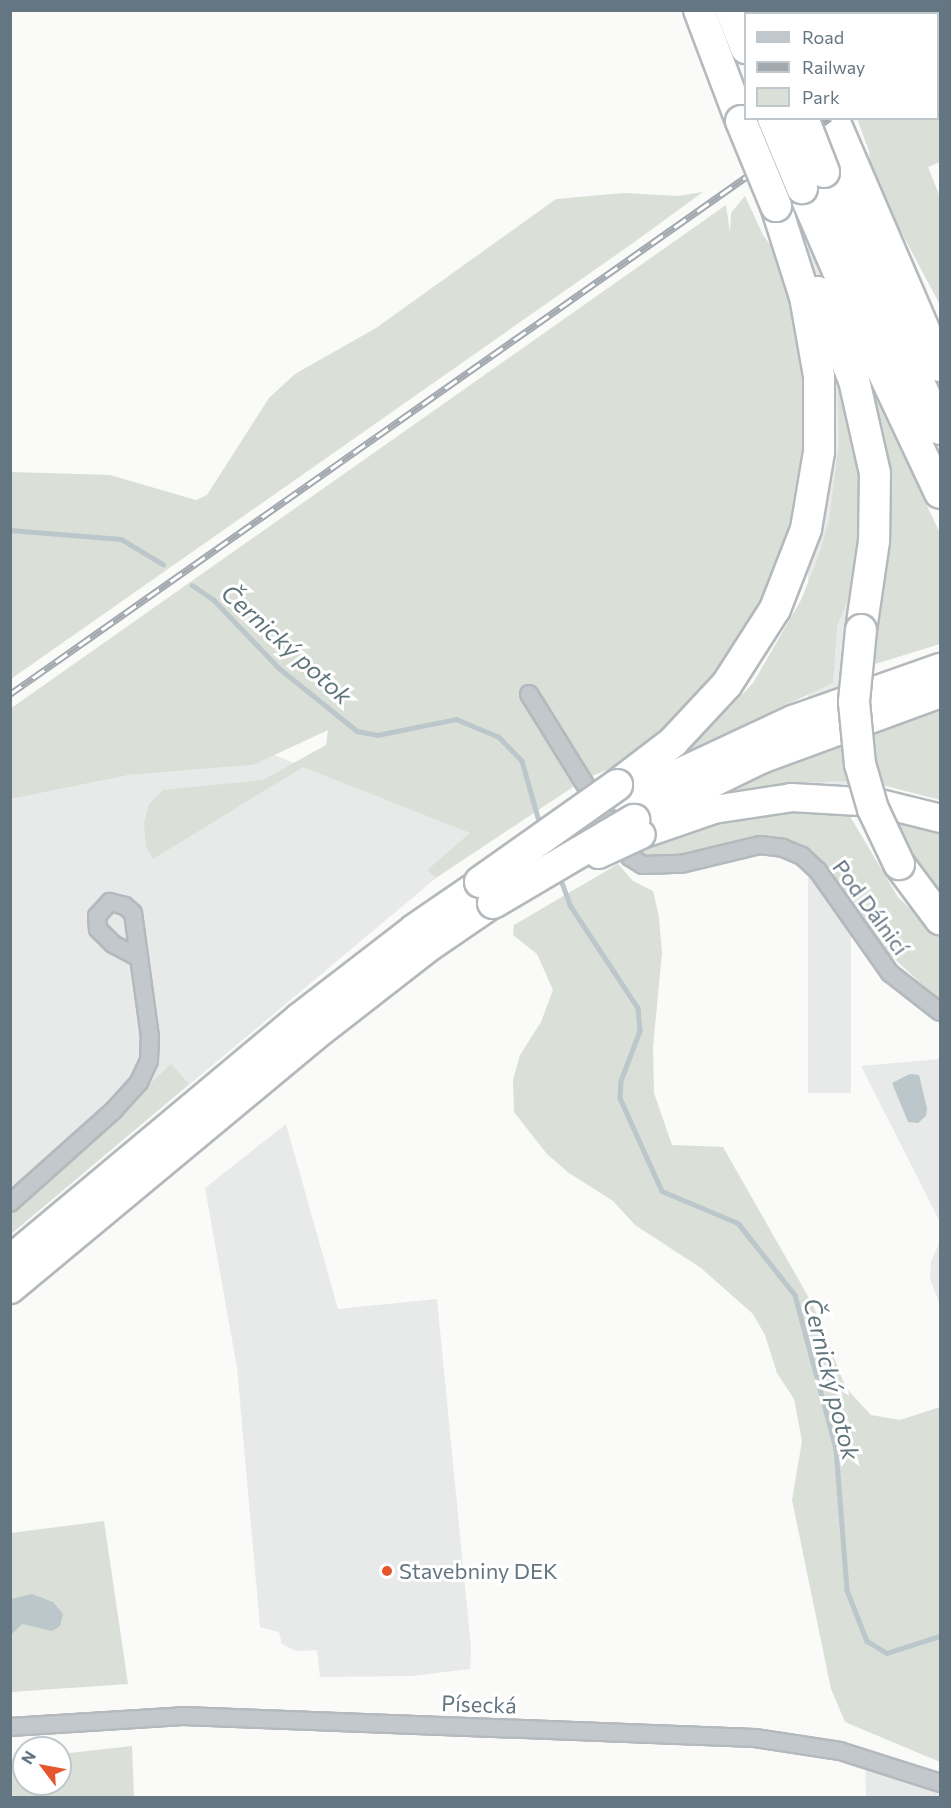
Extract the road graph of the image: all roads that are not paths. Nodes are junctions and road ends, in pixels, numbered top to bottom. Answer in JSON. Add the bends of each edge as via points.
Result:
{"nodes":[{"id":1,"x":699,"y":10,"type":"edge"},
{"id":2,"x":731,"y":10,"type":"edge"},
{"id":3,"x":744,"y":43,"type":"edge"},
{"id":4,"x":775,"y":120,"type":"edge"},
{"id":5,"x":804,"y":120,"type":"edge"},
{"id":6,"x":833,"y":120,"type":"edge"},
{"id":7,"x":825,"y":172,"type":"junction"},
{"id":8,"x":776,"y":206,"type":"junction"},
{"id":9,"x":940,"y":318,"type":"edge"},
{"id":10,"x":940,"y":366,"type":"edge"},
{"id":11,"x":940,"y":429,"type":"edge"},
{"id":12,"x":940,"y":493,"type":"edge"},
{"id":13,"x":940,"y":667,"type":"edge"},
{"id":14,"x":940,"y":692,"type":"edge"},
{"id":15,"x":529,"y":694,"type":"dead end"},
{"id":16,"x":629,"y":809,"type":"junction"},
{"id":17,"x":940,"y":818,"type":"edge"},
{"id":18,"x":487,"y":893,"type":"junction"},
{"id":19,"x":940,"y":919,"type":"edge"},
{"id":20,"x":136,"y":956,"type":"dead end"},
{"id":21,"x":940,"y":1012,"type":"edge"},
{"id":22,"x":10,"y":1203,"type":"edge"},
{"id":23,"x":10,"y":1258,"type":"edge"},
{"id":24,"x":10,"y":1289,"type":"edge"},
{"id":25,"x":10,"y":1727,"type":"edge"},
{"id":26,"x":940,"y":1782,"type":"edge"}],
"edges":[{"from":1,"to":8,"type":"highway","bridge":true},
{"from":2,"to":3,"type":"highway"},
{"from":4,"to":7,"type":"highway","bridge":true},
{"from":5,"to":7,"type":"highway","bridge":true},
{"from":6,"to":7,"type":"highway"},
{"from":7,"to":9,"type":"highway"},
{"from":7,"to":10,"type":"highway"},
{"from":7,"to":11,"type":"highway"},
{"from":7,"to":12,"type":"highway","via":[[867,338]]},
{"from":8,"to":16,"type":"highway","via":[[805,297],[819,376],[819,452],[806,528],[775,609],[727,684],[673,742]]},
{"from":8,"to":19,"type":"highway","bridge":true,"via":[[854,380],[870,437],[877,509],[854,702],[860,764],[873,809],[899,864]]},
{"from":13,"to":16,"type":"highway","via":[[811,711],[696,761]]},
{"from":14,"to":16,"type":"highway"},
{"from":15,"to":21,"type":"street","name":"Pod Dálnicí","via":[[630,857],[643,865],[681,864],[760,844],[802,856],[818,871],[890,973]]},
{"from":16,"to":17,"type":"highway","via":[[713,809],[791,797],[876,802]]},
{"from":16,"to":18,"type":"highway","bridge":true},
{"from":16,"to":18,"type":"highway","bridge":true},
{"from":18,"to":23,"type":"highway","via":[[326,995]]},
{"from":18,"to":24,"type":"highway","via":[[430,946],[313,1037]]},
{"from":20,"to":22,"type":"street","via":[[150,1037],[149,1061],[139,1082],[114,1110]]},
{"from":25,"to":26,"type":"street","name":"Písecká","via":[[183,1716],[743,1738],[840,1751]]}]}
